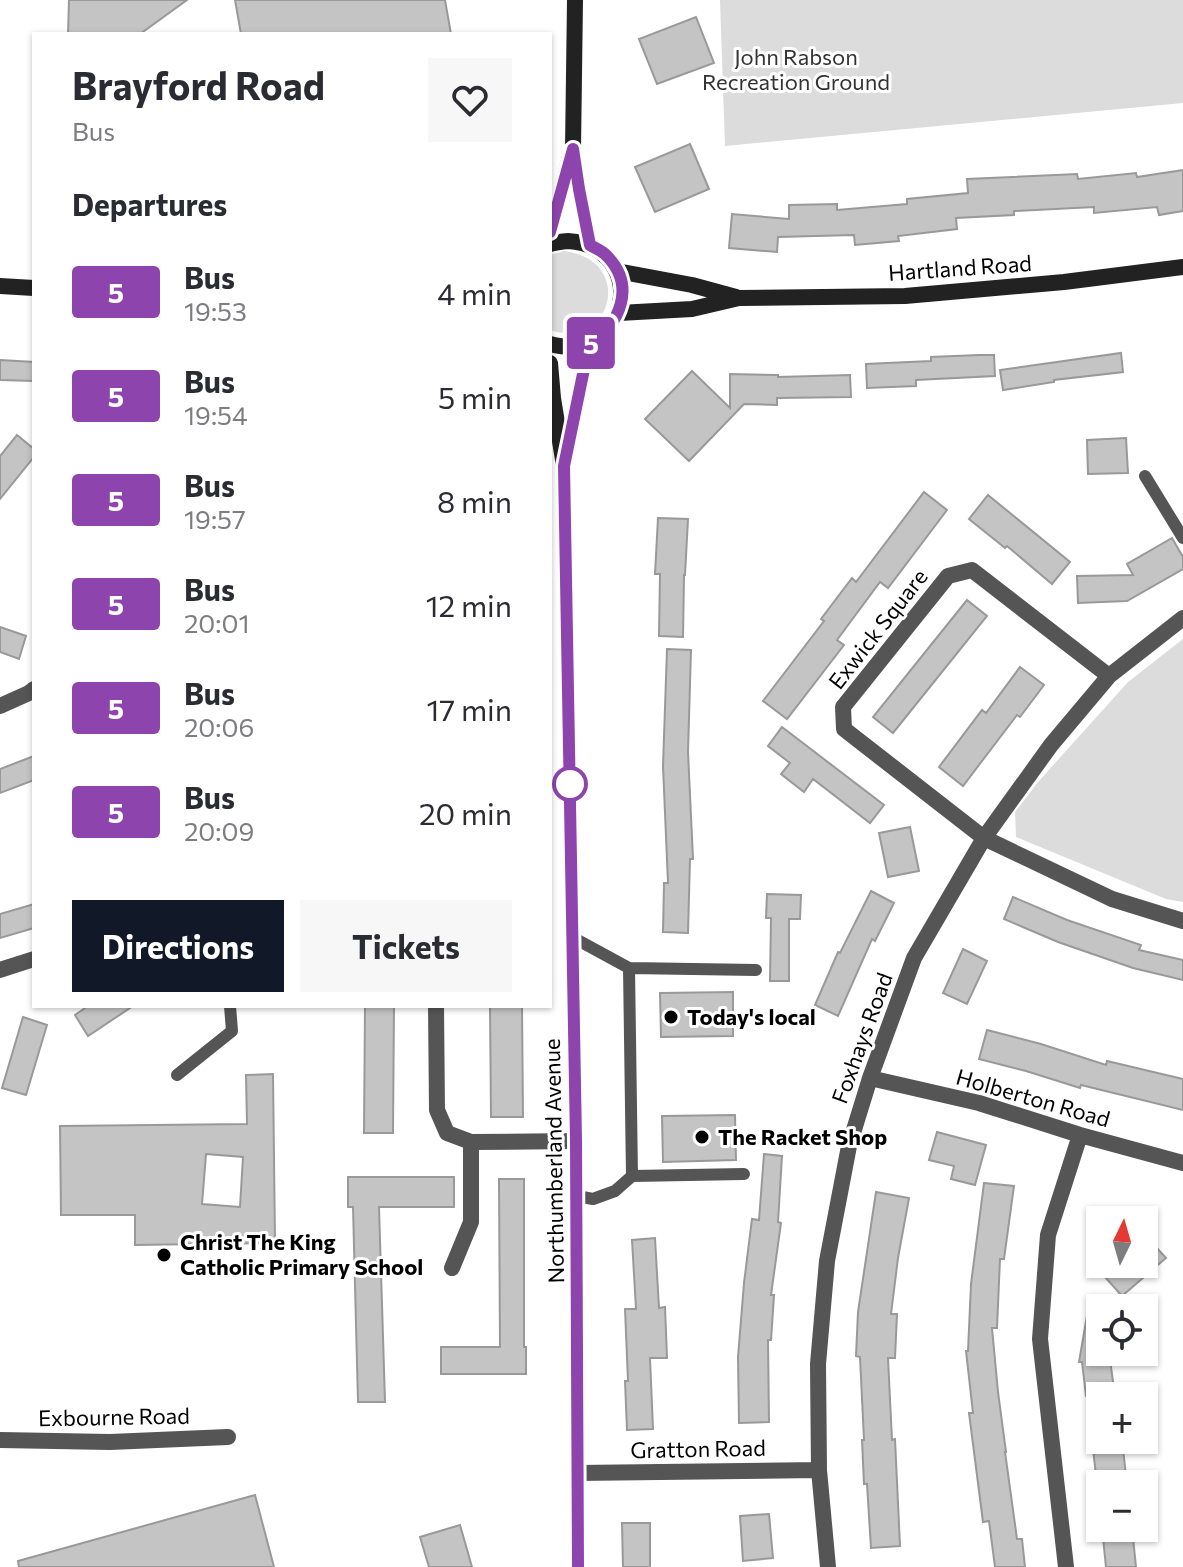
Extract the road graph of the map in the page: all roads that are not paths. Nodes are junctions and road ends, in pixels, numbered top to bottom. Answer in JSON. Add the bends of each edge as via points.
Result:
{"nodes":[{"id":1,"x":575,"y":0,"type":"edge"},
{"id":2,"x":573,"y":149,"type":"junction"},
{"id":3,"x":552,"y":226,"type":"edge"},
{"id":4,"x":552,"y":244,"type":"edge"},
{"id":5,"x":590,"y":245,"type":"junction"},
{"id":6,"x":1183,"y":267,"type":"edge"},
{"id":7,"x":617,"y":271,"type":"junction"},
{"id":8,"x":0,"y":286,"type":"edge"},
{"id":9,"x":32,"y":288,"type":"edge"},
{"id":10,"x":739,"y":298,"type":"junction"},
{"id":11,"x":619,"y":313,"type":"junction"},
{"id":12,"x":552,"y":344,"type":"edge"},
{"id":13,"x":589,"y":345,"type":"junction"},
{"id":14,"x":552,"y":386,"type":"edge"},
{"id":15,"x":564,"y":466,"type":"junction"},
{"id":16,"x":1145,"y":476,"type":"dead end"},
{"id":17,"x":1183,"y":538,"type":"edge"},
{"id":18,"x":558,"y":546,"type":"edge"},
{"id":19,"x":1183,"y":618,"type":"edge"},
{"id":20,"x":1109,"y":676,"type":"junction"},
{"id":21,"x":32,"y":691,"type":"edge"},
{"id":22,"x":0,"y":706,"type":"edge"},
{"id":23,"x":984,"y":838,"type":"junction"},
{"id":24,"x":1183,"y":921,"type":"edge"},
{"id":25,"x":572,"y":937,"type":"junction"},
{"id":26,"x":32,"y":960,"type":"edge"},
{"id":27,"x":629,"y":968,"type":"junction"},
{"id":28,"x":0,"y":970,"type":"edge"},
{"id":29,"x":756,"y":970,"type":"dead end"},
{"id":30,"x":230,"y":1008,"type":"edge"},
{"id":31,"x":436,"y":1008,"type":"edge"},
{"id":32,"x":177,"y":1075,"type":"dead end"},
{"id":33,"x":870,"y":1078,"type":"junction"},
{"id":34,"x":1080,"y":1135,"type":"junction"},
{"id":35,"x":576,"y":1141,"type":"junction"},
{"id":36,"x":471,"y":1142,"type":"junction"},
{"id":37,"x":1183,"y":1163,"type":"edge"},
{"id":38,"x":744,"y":1174,"type":"dead end"},
{"id":39,"x":632,"y":1176,"type":"junction"},
{"id":40,"x":577,"y":1196,"type":"junction"},
{"id":41,"x":452,"y":1268,"type":"dead end"},
{"id":42,"x":228,"y":1437,"type":"dead end"},
{"id":43,"x":0,"y":1440,"type":"edge"},
{"id":44,"x":819,"y":1470,"type":"junction"},
{"id":45,"x":577,"y":1473,"type":"junction"},
{"id":46,"x":578,"y":1567,"type":"edge"},
{"id":47,"x":828,"y":1567,"type":"edge"},
{"id":48,"x":1066,"y":1567,"type":"edge"}],
"edges":[{"from":1,"to":2,"type":"street"},
{"from":2,"to":3,"type":"street"},
{"from":2,"to":5,"type":"street"},
{"from":4,"to":5,"type":"street","via":[[566,240]]},
{"from":5,"to":7,"type":"street"},
{"from":6,"to":10,"type":"street","name":"Hartland Road","via":[[905,296]]},
{"from":7,"to":10,"type":"street","name":"Hartland Road"},
{"from":7,"to":11,"type":"street","via":[[623,292]]},
{"from":8,"to":9,"type":"street"},
{"from":10,"to":11,"type":"street","name":"Hartland Road","via":[[692,309]]},
{"from":11,"to":13,"type":"street","via":[[603,336]]},
{"from":12,"to":13,"type":"street"},
{"from":13,"to":15,"type":"street","name":"Northumberland Avenue"},
{"from":14,"to":15,"type":"street","name":"Northumberland Avenue"},
{"from":15,"to":18,"type":"street","name":"Northumberland Avenue"},
{"from":16,"to":17,"type":"lane"},
{"from":18,"to":25,"type":"street","name":"Northumberland Avenue"},
{"from":19,"to":20,"type":"street","name":"Foxhays Road"},
{"from":20,"to":23,"type":"street","name":"Foxhays Road"},
{"from":20,"to":23,"type":"street","name":"Exwick Square","via":[[972,570],[948,576],[843,707],[844,729]]},
{"from":21,"to":22,"type":"street"},
{"from":23,"to":24,"type":"street","via":[[1112,899]]},
{"from":23,"to":33,"type":"street","name":"Foxhays Road","via":[[914,958]]},
{"from":25,"to":27,"type":"lane"},
{"from":25,"to":35,"type":"street","name":"Northumberland Avenue"},
{"from":26,"to":28,"type":"street"},
{"from":27,"to":29,"type":"lane"},
{"from":27,"to":39,"type":"lane"},
{"from":30,"to":32,"type":"lane","via":[[232,1031]]},
{"from":31,"to":36,"type":"street","via":[[437,1110],[447,1133]]},
{"from":33,"to":34,"type":"street","name":"Holberton Road","via":[[979,1103]]},
{"from":33,"to":44,"type":"street","name":"Foxhays Road","via":[[849,1146],[827,1261],[818,1364]]},
{"from":34,"to":37,"type":"street","name":"Holberton Road"},
{"from":34,"to":48,"type":"street","via":[[1048,1235],[1040,1339]]},
{"from":35,"to":36,"type":"street"},
{"from":35,"to":40,"type":"street","name":"Northumberland Avenue"},
{"from":36,"to":41,"type":"street","via":[[471,1222]]},
{"from":38,"to":39,"type":"lane"},
{"from":39,"to":40,"type":"lane","via":[[615,1191],[593,1199]]},
{"from":40,"to":45,"type":"street","name":"Northumberland Avenue"},
{"from":42,"to":43,"type":"street","name":"Exbourne Road"},
{"from":44,"to":45,"type":"street","name":"Gratton Road"},
{"from":44,"to":47,"type":"street","name":"Foxhays Road"},
{"from":45,"to":46,"type":"street","name":"Northumberland Avenue"}]}
